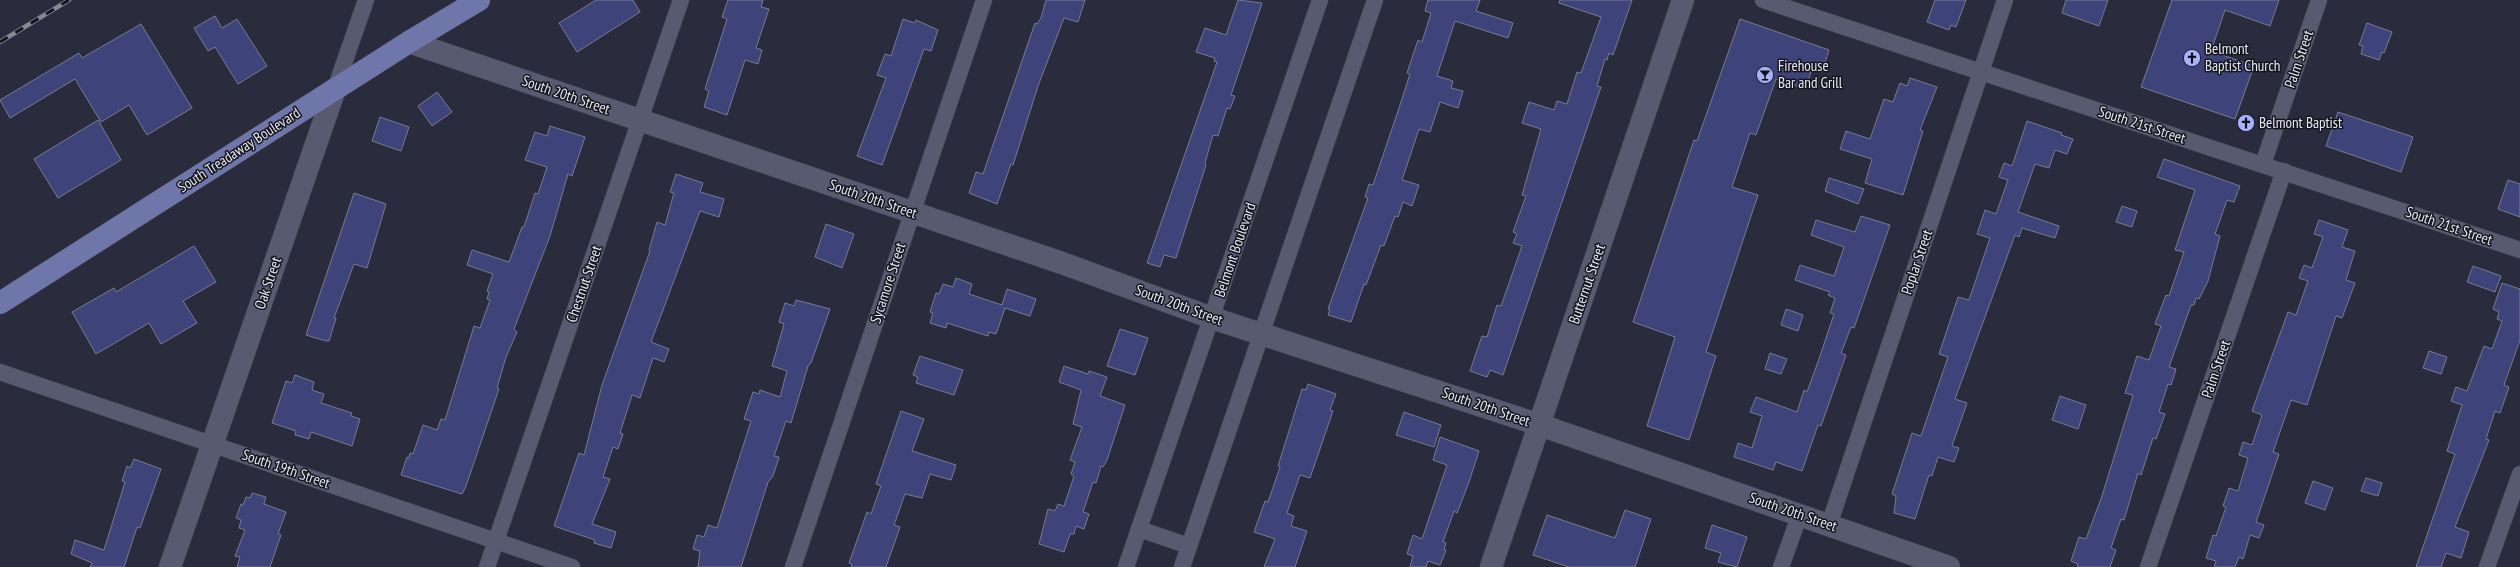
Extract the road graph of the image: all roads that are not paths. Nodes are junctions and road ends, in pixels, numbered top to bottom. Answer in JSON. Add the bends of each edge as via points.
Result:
{"nodes":[{"id":1,"x":366,"y":0,"type":"edge"},
{"id":2,"x":479,"y":0,"type":"edge"},
{"id":3,"x":681,"y":0,"type":"edge"},
{"id":4,"x":984,"y":0,"type":"edge"},
{"id":5,"x":1320,"y":0,"type":"edge"},
{"id":6,"x":1375,"y":0,"type":"edge"},
{"id":7,"x":1683,"y":0,"type":"edge"},
{"id":8,"x":1763,"y":0,"type":"edge"},
{"id":9,"x":2006,"y":0,"type":"edge"},
{"id":10,"x":2319,"y":0,"type":"edge"},
{"id":11,"x":409,"y":42,"type":"junction"},
{"id":12,"x":1981,"y":73,"type":"junction"},
{"id":13,"x":335,"y":89,"type":"junction"},
{"id":14,"x":641,"y":120,"type":"junction"},
{"id":15,"x":2263,"y":164,"type":"junction"},
{"id":16,"x":2284,"y":171,"type":"junction"},
{"id":17,"x":911,"y":212,"type":"junction"},
{"id":18,"x":2520,"y":250,"type":"edge"},
{"id":19,"x":0,"y":303,"type":"edge"},
{"id":20,"x":1212,"y":318,"type":"junction"},
{"id":21,"x":1261,"y":334,"type":"junction"},
{"id":22,"x":0,"y":372,"type":"edge"},
{"id":23,"x":1540,"y":425,"type":"junction"},
{"id":24,"x":212,"y":444,"type":"junction"},
{"id":25,"x":2520,"y":474,"type":"edge"},
{"id":26,"x":1800,"y":514,"type":"junction"},
{"id":27,"x":1829,"y":525,"type":"junction"},
{"id":28,"x":1139,"y":529,"type":"junction"},
{"id":29,"x":496,"y":541,"type":"junction"},
{"id":30,"x":1189,"y":546,"type":"junction"},
{"id":31,"x":170,"y":567,"type":"edge"},
{"id":32,"x":487,"y":567,"type":"edge"},
{"id":33,"x":572,"y":567,"type":"edge"},
{"id":34,"x":793,"y":567,"type":"edge"},
{"id":35,"x":1126,"y":567,"type":"edge"},
{"id":36,"x":1182,"y":567,"type":"edge"},
{"id":37,"x":1491,"y":567,"type":"edge"},
{"id":38,"x":1781,"y":567,"type":"edge"},
{"id":39,"x":1949,"y":567,"type":"edge"},
{"id":40,"x":2148,"y":567,"type":"edge"},
{"id":41,"x":2487,"y":567,"type":"edge"}],
"edges":[{"from":1,"to":13,"type":"street","name":"Oak Street"},
{"from":2,"to":11,"type":"main road","name":"South Treadaway Boulevard"},
{"from":3,"to":14,"type":"street","name":"Chestnut Street"},
{"from":4,"to":17,"type":"street","name":"Sycamore Street"},
{"from":5,"to":20,"type":"street","name":"Belmont Boulevard"},
{"from":6,"to":21,"type":"street"},
{"from":7,"to":23,"type":"street","name":"Butternut Street"},
{"from":8,"to":12,"type":"street","name":"South 21st Street"},
{"from":9,"to":12,"type":"street","name":"Poplar Street"},
{"from":10,"to":15,"type":"street","name":"Palm Street"},
{"from":11,"to":13,"type":"main road","name":"South Treadaway Boulevard"},
{"from":11,"to":14,"type":"street","name":"South 20th Street"},
{"from":12,"to":15,"type":"street","name":"South 21st Street"},
{"from":12,"to":27,"type":"street","name":"Poplar Street"},
{"from":13,"to":19,"type":"main road","name":"South Treadaway Boulevard"},
{"from":13,"to":24,"type":"street","name":"Oak Street"},
{"from":14,"to":17,"type":"street","name":"South 20th Street"},
{"from":14,"to":29,"type":"street","name":"Chestnut Street"},
{"from":15,"to":16,"type":"street","name":"South 21st Street"},
{"from":16,"to":18,"type":"street","name":"South 21st Street"},
{"from":16,"to":40,"type":"street","name":"Palm Street"},
{"from":17,"to":20,"type":"street","name":"South 20th Street"},
{"from":17,"to":34,"type":"street","name":"Sycamore Street"},
{"from":20,"to":21,"type":"street","name":"South 20th Street"},
{"from":20,"to":28,"type":"street","name":"Belmont Boulevard"},
{"from":21,"to":23,"type":"street","name":"South 20th Street"},
{"from":21,"to":30,"type":"street"},
{"from":22,"to":24,"type":"street","name":"South 19th Street"},
{"from":23,"to":26,"type":"street","name":"South 20th Street"},
{"from":23,"to":37,"type":"street","name":"Butternut Street"},
{"from":24,"to":29,"type":"street","name":"South 19th Street"},
{"from":24,"to":31,"type":"street","name":"Oak Street"},
{"from":25,"to":41,"type":"street"},
{"from":26,"to":27,"type":"street","name":"South 20th Street"},
{"from":26,"to":38,"type":"street"},
{"from":27,"to":39,"type":"street","name":"South 20th Street"},
{"from":28,"to":30,"type":"street"},
{"from":28,"to":35,"type":"street","name":"Belmont Boulevard"},
{"from":29,"to":32,"type":"street","name":"Chestnut Street"},
{"from":29,"to":33,"type":"street","name":"South 19th Street"},
{"from":30,"to":36,"type":"street"}]}
